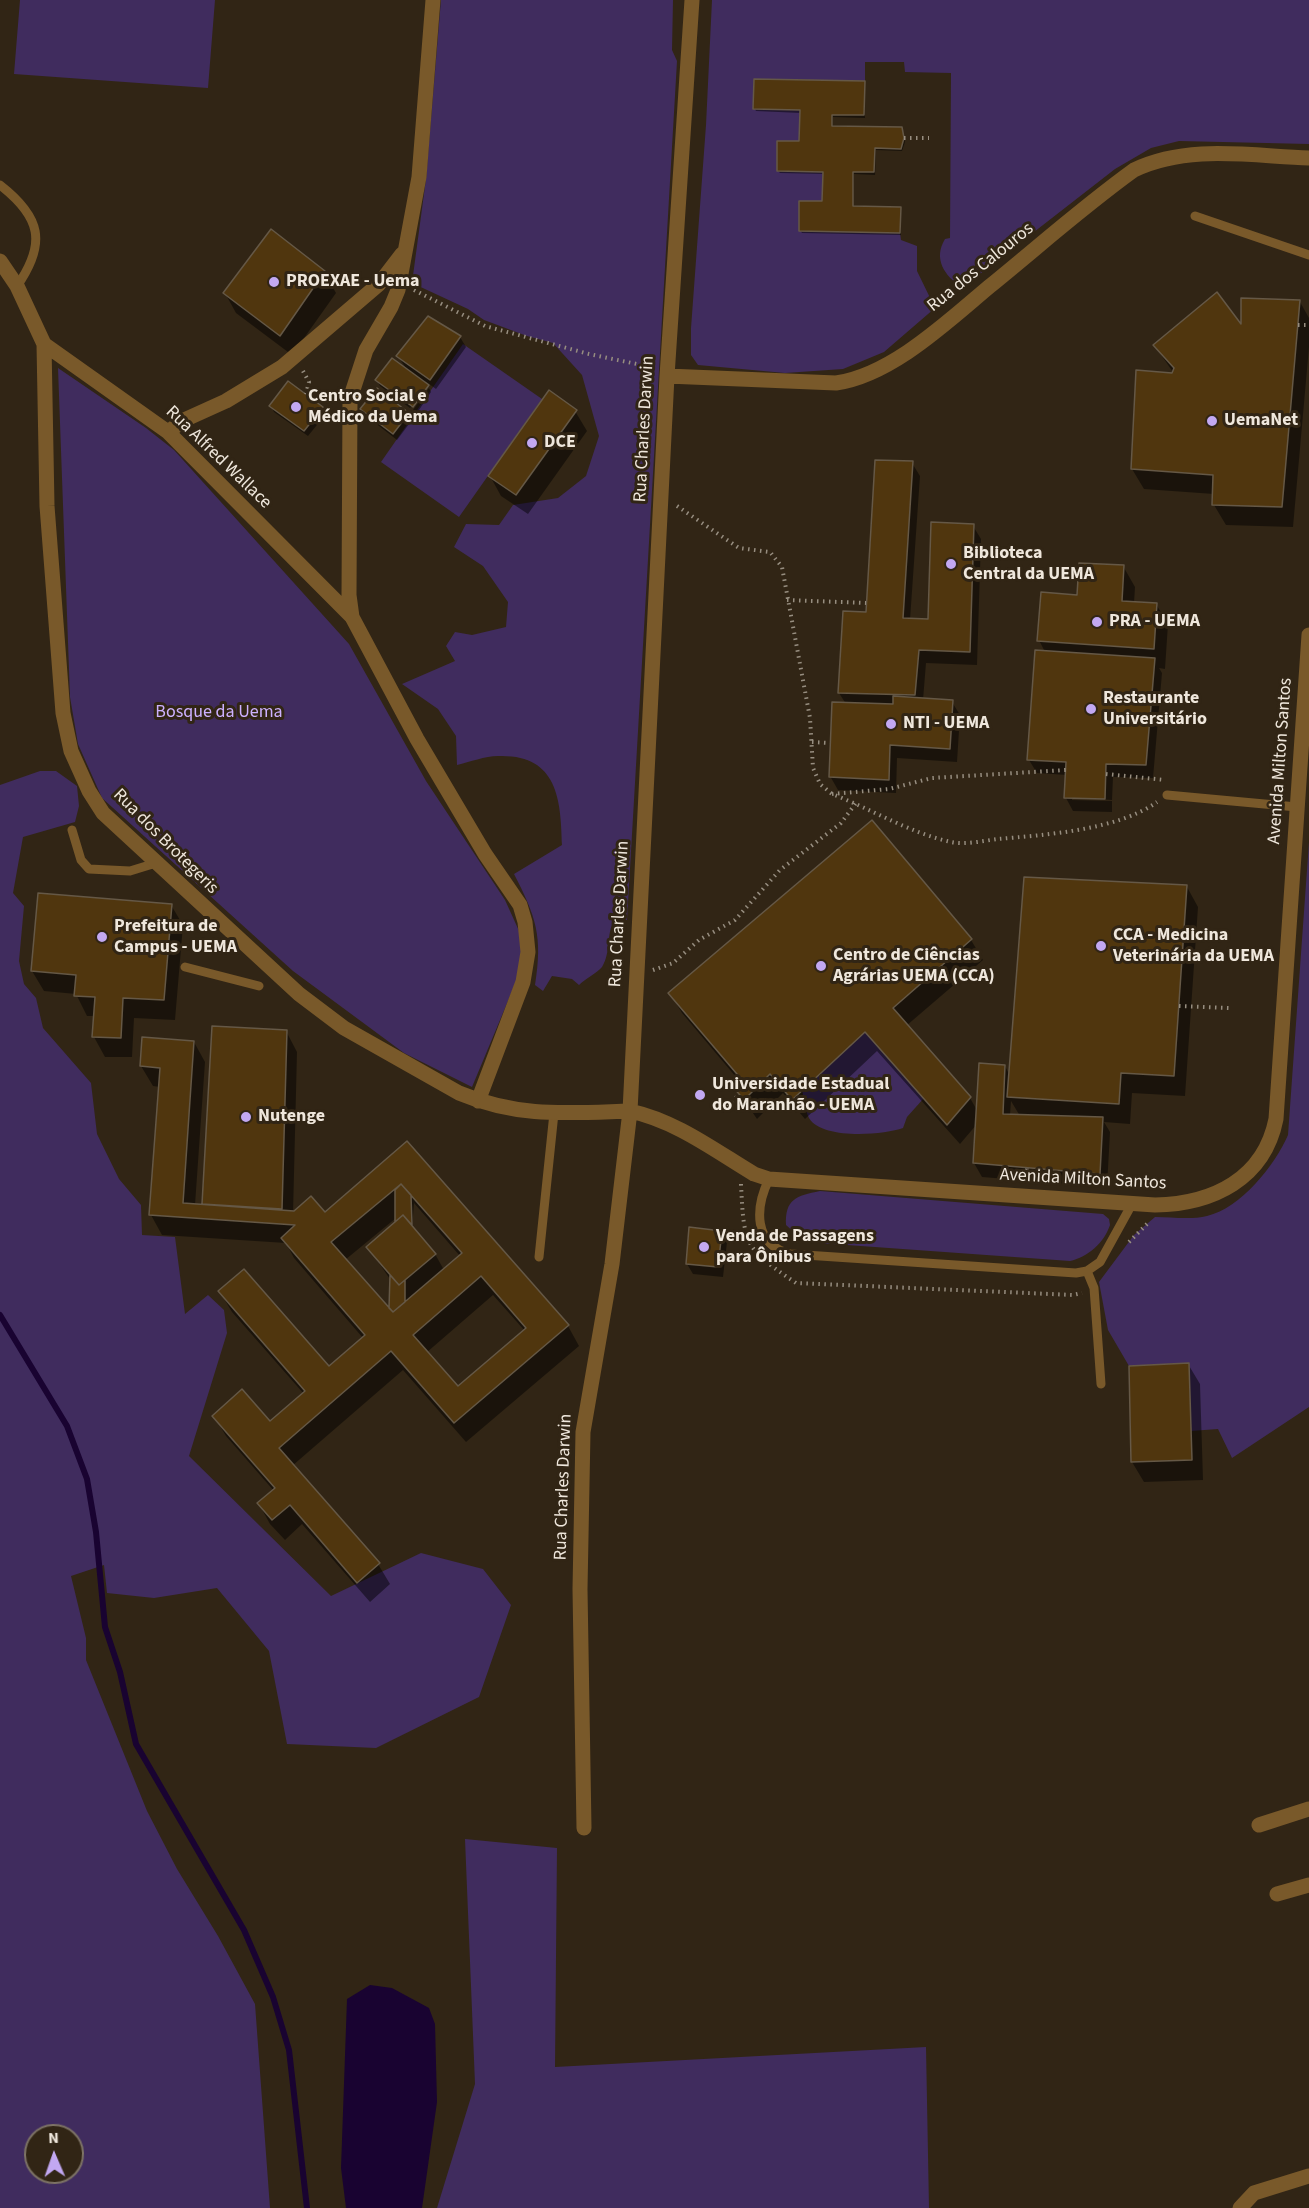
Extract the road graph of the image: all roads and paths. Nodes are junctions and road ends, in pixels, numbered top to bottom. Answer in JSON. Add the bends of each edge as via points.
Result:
{"nodes":[{"id":1,"x":433,"y":0,"type":"edge"},
{"id":2,"x":692,"y":0,"type":"edge"},
{"id":3,"x":904,"y":138,"type":"dead end"},
{"id":4,"x":929,"y":138,"type":"dead end"},
{"id":5,"x":1309,"y":158,"type":"edge"},
{"id":6,"x":0,"y":185,"type":"edge"},
{"id":7,"x":1195,"y":216,"type":"dead end"},
{"id":8,"x":405,"y":249,"type":"junction"},
{"id":9,"x":1309,"y":255,"type":"edge"},
{"id":10,"x":0,"y":261,"type":"edge"},
{"id":11,"x":17,"y":286,"type":"junction"},
{"id":12,"x":408,"y":287,"type":"dead end"},
{"id":13,"x":1298,"y":325,"type":"dead end"},
{"id":14,"x":1309,"y":326,"type":"edge"},
{"id":15,"x":44,"y":344,"type":"junction"},
{"id":16,"x":291,"y":359,"type":"junction"},
{"id":17,"x":662,"y":371,"type":"junction"},
{"id":18,"x":306,"y":394,"type":"dead end"},
{"id":19,"x":168,"y":432,"type":"junction"},
{"id":20,"x":676,"y":506,"type":"dead end"},
{"id":21,"x":787,"y":600,"type":"junction"},
{"id":22,"x":866,"y":603,"type":"dead end"},
{"id":23,"x":352,"y":617,"type":"junction"},
{"id":24,"x":1309,"y":635,"type":"edge"},
{"id":25,"x":812,"y":742,"type":"junction"},
{"id":26,"x":830,"y":743,"type":"dead end"},
{"id":27,"x":1066,"y":770,"type":"dead end"},
{"id":28,"x":831,"y":794,"type":"junction"},
{"id":29,"x":1167,"y":795,"type":"joint"},
{"id":30,"x":856,"y":803,"type":"junction"},
{"id":31,"x":1297,"y":807,"type":"junction"},
{"id":32,"x":72,"y":830,"type":"dead end"},
{"id":33,"x":156,"y":863,"type":"junction"},
{"id":34,"x":185,"y":967,"type":"dead end"},
{"id":35,"x":652,"y":970,"type":"dead end"},
{"id":36,"x":259,"y":986,"type":"dead end"},
{"id":37,"x":1179,"y":1006,"type":"dead end"},
{"id":38,"x":1229,"y":1008,"type":"dead end"},
{"id":39,"x":739,"y":1094,"type":"dead end"},
{"id":40,"x":478,"y":1101,"type":"junction"},
{"id":41,"x":728,"y":1107,"type":"dead end"},
{"id":42,"x":630,"y":1111,"type":"junction"},
{"id":43,"x":554,"y":1113,"type":"junction"},
{"id":44,"x":740,"y":1165,"type":"junction"},
{"id":45,"x":769,"y":1179,"type":"junction"},
{"id":46,"x":1132,"y":1204,"type":"junction"},
{"id":47,"x":1155,"y":1217,"type":"dead end"},
{"id":48,"x":1123,"y":1250,"type":"dead end"},
{"id":49,"x":539,"y":1257,"type":"dead end"},
{"id":50,"x":1088,"y":1271,"type":"junction"},
{"id":51,"x":1094,"y":1288,"type":"junction"},
{"id":52,"x":1101,"y":1383,"type":"dead end"},
{"id":53,"x":1309,"y":1809,"type":"edge"},
{"id":54,"x":1259,"y":1825,"type":"dead end"},
{"id":55,"x":584,"y":1828,"type":"dead end"},
{"id":56,"x":1309,"y":1885,"type":"edge"},
{"id":57,"x":1277,"y":1894,"type":"dead end"},
{"id":58,"x":1309,"y":2176,"type":"edge"},
{"id":59,"x":1240,"y":2208,"type":"edge"}],
"edges":[{"from":1,"to":8,"type":"street","via":[[419,177]]},
{"from":2,"to":17,"type":"street","name":"Rua Charles Darwin"},
{"from":3,"to":4,"type":"path"},
{"from":5,"to":17,"type":"street","name":"Rua dos Calouros","via":[[1189,153],[1134,170],[946,322],[863,377],[836,383]]},
{"from":6,"to":11,"type":"lane","via":[[34,220],[32,264]]},
{"from":7,"to":9,"type":"lane"},
{"from":8,"to":16,"type":"street","via":[[380,284]]},
{"from":8,"to":23,"type":"street","via":[[395,298],[366,350],[350,399],[348,581]]},
{"from":10,"to":11,"type":"street","name":"Rua dos Brotegeris"},
{"from":11,"to":15,"type":"street","name":"Rua dos Brotegeris"},
{"from":12,"to":17,"type":"path","via":[[485,326]]},
{"from":13,"to":14,"type":"path"},
{"from":15,"to":19,"type":"street","name":"Rua Alfred Wallace"},
{"from":15,"to":33,"type":"street","name":"Rua dos Brotegeris","via":[[48,506],[60,684],[69,741],[80,773],[103,813]]},
{"from":16,"to":18,"type":"path","via":[[307,374]]},
{"from":16,"to":19,"type":"street","via":[[254,385]]},
{"from":17,"to":42,"type":"street","name":"Rua Charles Darwin"},
{"from":19,"to":23,"type":"street","name":"Rua Alfred Wallace"},
{"from":20,"to":21,"type":"path","via":[[739,548],[770,552],[783,567]]},
{"from":21,"to":22,"type":"path"},
{"from":21,"to":25,"type":"path"},
{"from":23,"to":40,"type":"street","via":[[417,739],[520,905],[525,922],[528,952],[523,982]]},
{"from":24,"to":31,"type":"street","name":"Avenida Milton Santos"},
{"from":25,"to":26,"type":"path"},
{"from":25,"to":28,"type":"path","via":[[813,768]]},
{"from":27,"to":28,"type":"path","via":[[932,778],[889,789]]},
{"from":28,"to":30,"type":"path"},
{"from":29,"to":30,"type":"path","via":[[1149,808],[1118,820],[1030,836],[954,843]]},
{"from":29,"to":31,"type":"lane"},
{"from":30,"to":35,"type":"path","via":[[841,823],[780,870],[735,920],[699,940],[673,963]]},
{"from":31,"to":46,"type":"street","name":"Avenida Milton Santos","via":[[1273,1137],[1259,1162],[1224,1189],[1191,1202]]},
{"from":32,"to":33,"type":"lane","via":[[81,860],[89,869],[130,871]]},
{"from":33,"to":40,"type":"street","name":"Rua dos Brotegeris","via":[[230,933],[325,1013],[393,1057]]},
{"from":34,"to":36,"type":"lane"},
{"from":37,"to":38,"type":"path"},
{"from":39,"to":41,"type":"path"},
{"from":40,"to":43,"type":"street","name":"Rua dos Brotegeris","via":[[524,1113]]},
{"from":42,"to":43,"type":"street","name":"Rua dos Brotegeris"},
{"from":42,"to":44,"type":"street","name":"Avenida Milton Santos","via":[[665,1122]]},
{"from":42,"to":55,"type":"street","name":"Rua Charles Darwin","via":[[612,1264],[583,1432],[580,1589]]},
{"from":43,"to":49,"type":"lane"},
{"from":44,"to":45,"type":"street","name":"Avenida Milton Santos"},
{"from":44,"to":51,"type":"path","via":[[744,1233],[763,1260],[796,1283],[1072,1295]]},
{"from":45,"to":46,"type":"street","name":"Avenida Milton Santos"},
{"from":45,"to":50,"type":"lane","via":[[759,1203],[759,1221],[772,1245],[784,1253]]},
{"from":46,"to":50,"type":"lane","via":[[1100,1262]]},
{"from":47,"to":48,"type":"path"},
{"from":50,"to":51,"type":"lane"},
{"from":51,"to":52,"type":"lane"},
{"from":53,"to":54,"type":"street"},
{"from":56,"to":57,"type":"street"},
{"from":58,"to":59,"type":"street","via":[[1254,2193]]}]}
